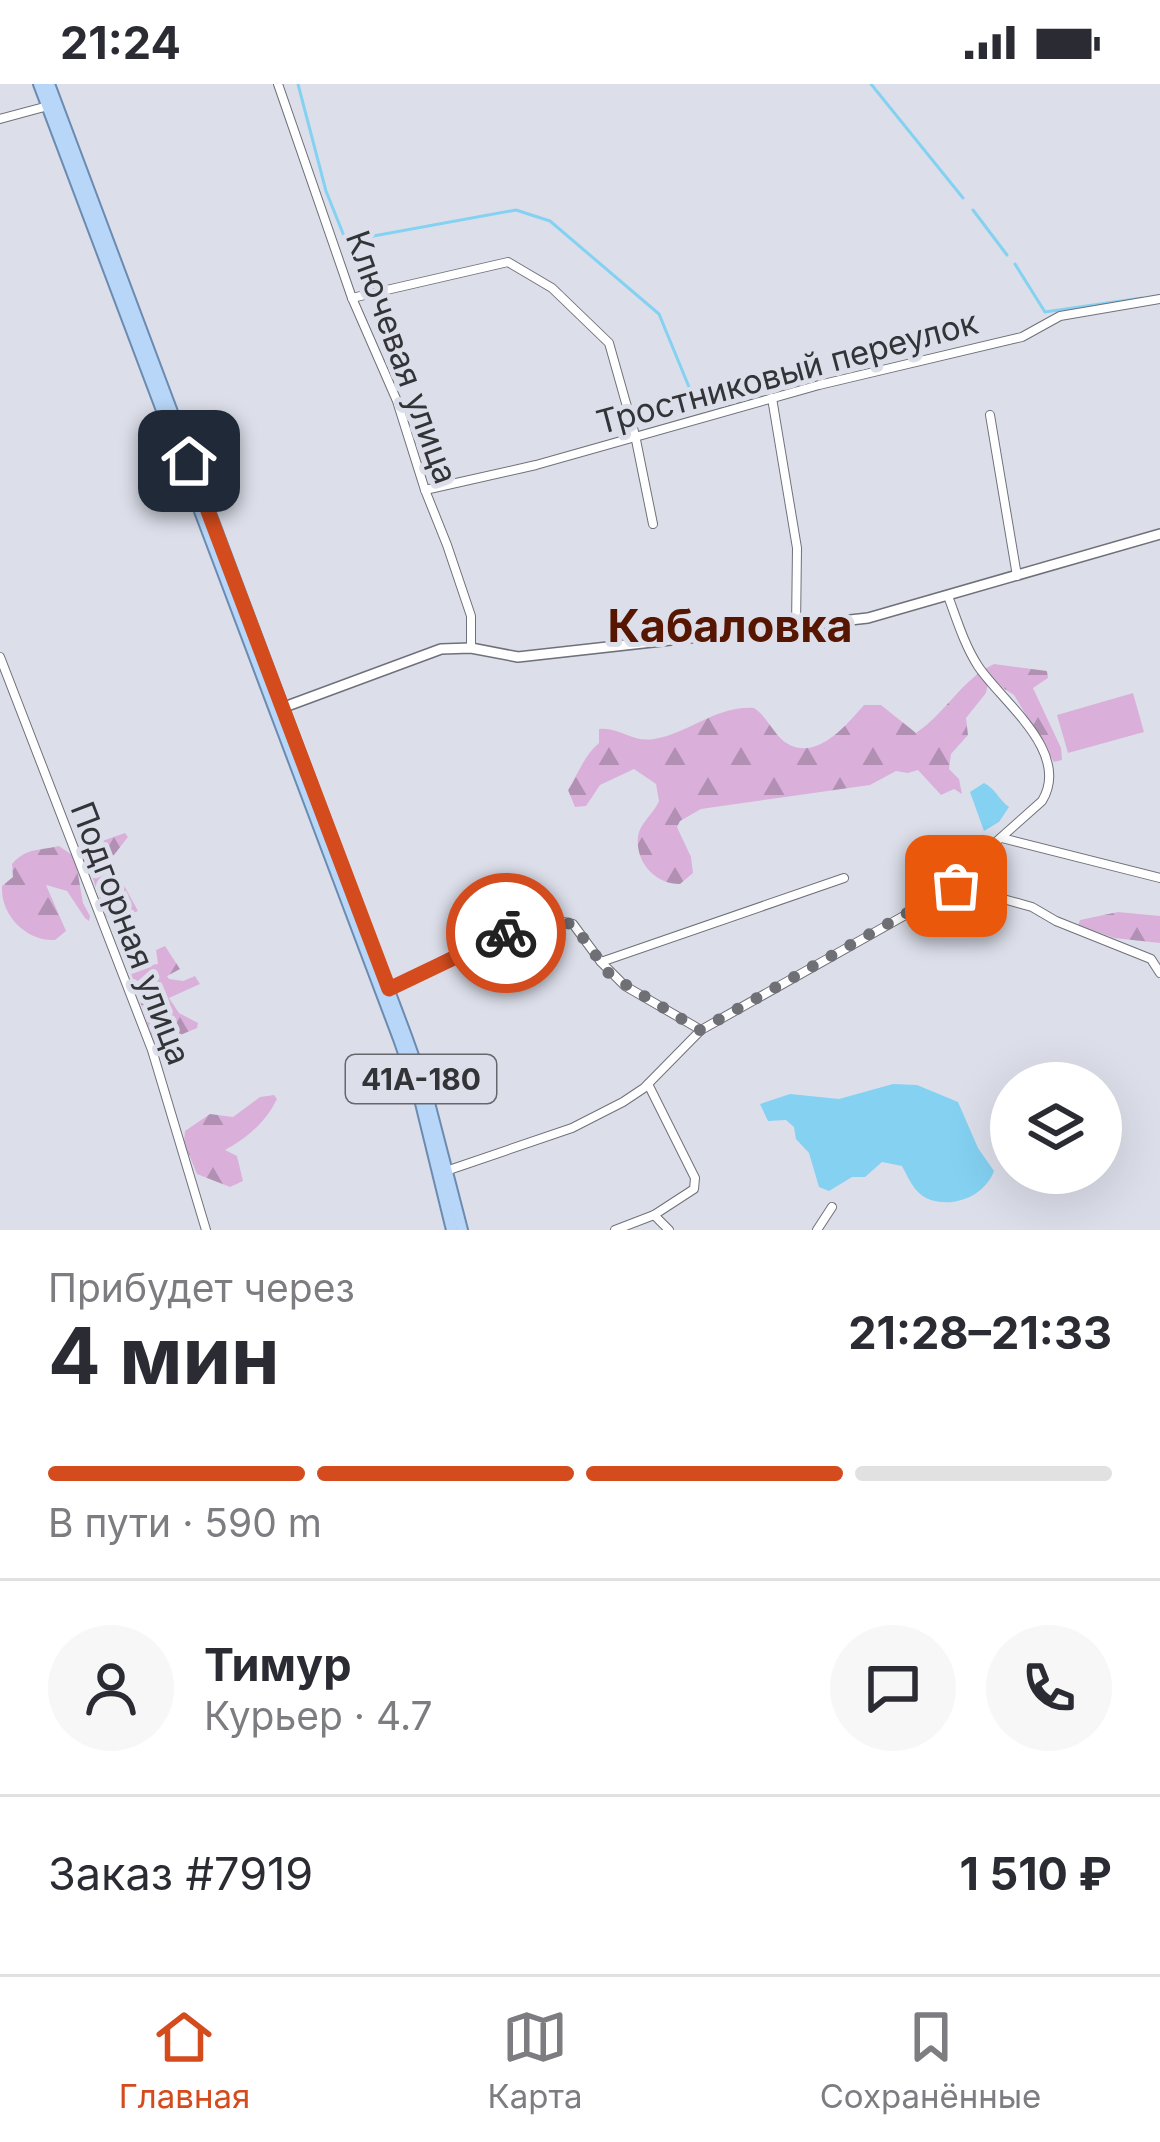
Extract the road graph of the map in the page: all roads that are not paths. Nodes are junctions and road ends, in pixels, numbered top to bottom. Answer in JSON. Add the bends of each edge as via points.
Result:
{"nodes":[{"id":1,"x":39,"y":84,"type":"edge"},
{"id":2,"x":49,"y":84,"type":"edge"},
{"id":3,"x":278,"y":84,"type":"edge"},
{"id":4,"x":48,"y":106,"type":"junction"},
{"id":5,"x":0,"y":119,"type":"edge"},
{"id":6,"x":352,"y":298,"type":"junction"},
{"id":7,"x":1160,"y":299,"type":"edge"},
{"id":8,"x":772,"y":398,"type":"junction"},
{"id":9,"x":990,"y":415,"type":"dead end"},
{"id":10,"x":635,"y":435,"type":"junction"},
{"id":11,"x":425,"y":490,"type":"junction"},
{"id":12,"x":653,"y":524,"type":"dead end"},
{"id":13,"x":1160,"y":534,"type":"edge"},
{"id":14,"x":1017,"y":576,"type":"junction"},
{"id":15,"x":949,"y":596,"type":"junction"},
{"id":16,"x":796,"y":627,"type":"junction"},
{"id":17,"x":471,"y":648,"type":"junction"},
{"id":18,"x":0,"y":657,"type":"edge"},
{"id":19,"x":279,"y":710,"type":"junction"},
{"id":20,"x":1002,"y":838,"type":"junction"},
{"id":21,"x":844,"y":878,"type":"dead end"},
{"id":22,"x":1160,"y":878,"type":"edge"},
{"id":23,"x":956,"y":886,"type":"junction"},
{"id":24,"x":601,"y":962,"type":"junction"},
{"id":25,"x":1160,"y":974,"type":"edge"},
{"id":26,"x":389,"y":989,"type":"junction"},
{"id":27,"x":700,"y":1030,"type":"junction"},
{"id":28,"x":648,"y":1084,"type":"junction"},
{"id":29,"x":446,"y":1171,"type":"junction"},
{"id":30,"x":832,"y":1207,"type":"dead end"},
{"id":31,"x":654,"y":1215,"type":"junction"},
{"id":32,"x":206,"y":1230,"type":"edge"},
{"id":33,"x":452,"y":1230,"type":"edge"},
{"id":34,"x":462,"y":1230,"type":"edge"},
{"id":35,"x":615,"y":1230,"type":"edge"},
{"id":36,"x":669,"y":1230,"type":"edge"},
{"id":37,"x":818,"y":1230,"type":"edge"}],
"edges":[{"from":1,"to":4,"type":"main road","number":"41А-180"},
{"from":2,"to":19,"type":"main road","number":"41А-180"},
{"from":3,"to":6,"type":"street","name":"Ключевая улица"},
{"from":4,"to":5,"type":"street"},
{"from":4,"to":19,"type":"main road","number":"41А-180"},
{"from":6,"to":10,"type":"street","via":[[508,262],[552,288],[609,344]]},
{"from":6,"to":11,"type":"street","name":"Ключевая улица","via":[[398,401]]},
{"from":7,"to":8,"type":"street","name":"Тростниковый переулок","via":[[1060,316],[1022,337]]},
{"from":8,"to":10,"type":"street","name":"Тростниковый переулок"},
{"from":8,"to":16,"type":"street","via":[[797,548]]},
{"from":9,"to":14,"type":"street"},
{"from":10,"to":11,"type":"street","name":"Тростниковый переулок"},
{"from":10,"to":12,"type":"street"},
{"from":11,"to":17,"type":"street","name":"Ключевая улица","via":[[471,616]]},
{"from":13,"to":14,"type":"street"},
{"from":14,"to":15,"type":"street"},
{"from":15,"to":16,"type":"street"},
{"from":15,"to":20,"type":"street","via":[[968,649],[1028,722],[1049,773],[1042,801]]},
{"from":16,"to":17,"type":"street","via":[[518,657]]},
{"from":17,"to":19,"type":"street","via":[[422,655]]},
{"from":18,"to":32,"type":"street","name":"Подгорная улица","via":[[140,1015]]},
{"from":19,"to":26,"type":"main road","number":"41А-180"},
{"from":19,"to":33,"type":"main road","number":"41А-180","via":[[420,1099]]},
{"from":20,"to":22,"type":"street"},
{"from":20,"to":23,"type":"street"},
{"from":21,"to":24,"type":"street"},
{"from":23,"to":25,"type":"street","via":[[1032,907],[1151,959]]},
{"from":23,"to":27,"type":"street"},
{"from":24,"to":26,"type":"street","via":[[573,924],[539,921]]},
{"from":24,"to":27,"type":"street","via":[[625,986]]},
{"from":26,"to":29,"type":"main road","number":"41А-180"},
{"from":27,"to":28,"type":"street"},
{"from":28,"to":29,"type":"street","via":[[572,1128]]},
{"from":28,"to":31,"type":"street","via":[[695,1178],[694,1189]]},
{"from":29,"to":34,"type":"main road","number":"41А-180"},
{"from":30,"to":37,"type":"street"},
{"from":31,"to":35,"type":"street"},
{"from":31,"to":36,"type":"street"}]}
